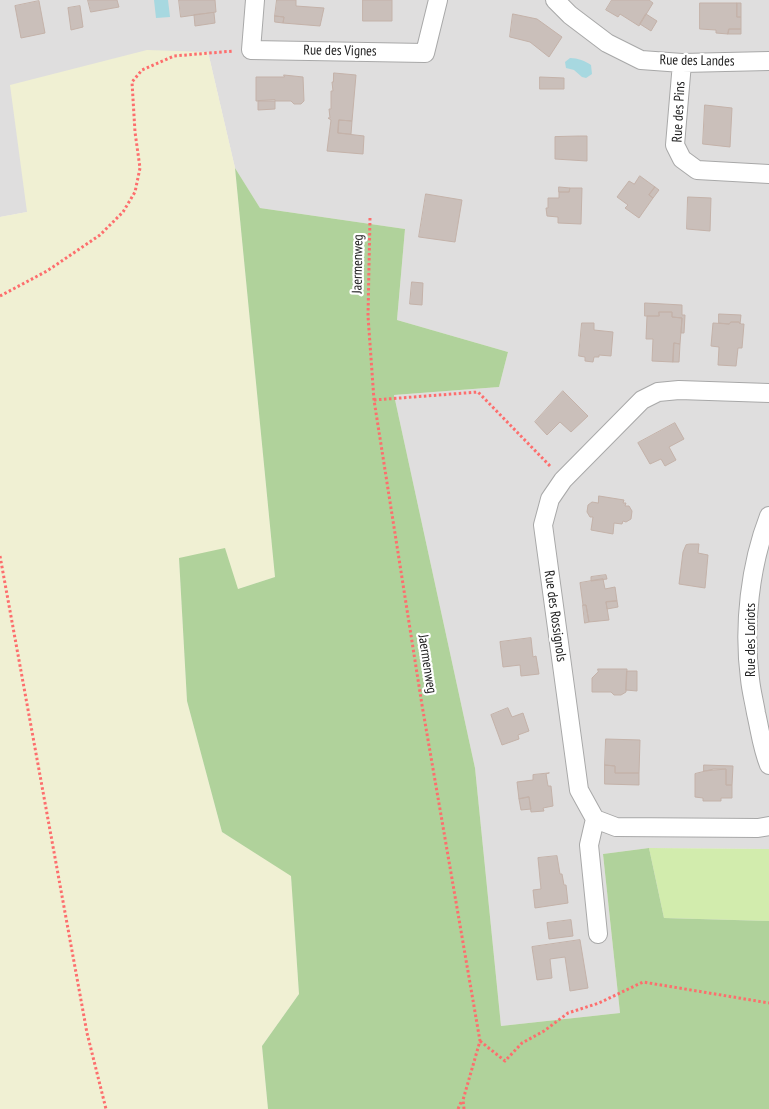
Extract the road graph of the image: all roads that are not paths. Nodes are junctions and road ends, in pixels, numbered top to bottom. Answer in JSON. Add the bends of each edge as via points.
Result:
{"nodes":[{"id":1,"x":255,"y":0,"type":"edge"},
{"id":2,"x":438,"y":0,"type":"edge"},
{"id":3,"x":555,"y":0,"type":"edge"},
{"id":4,"x":769,"y":61,"type":"edge"},
{"id":5,"x":682,"y":63,"type":"junction"},
{"id":6,"x":769,"y":174,"type":"edge"},
{"id":7,"x":769,"y":393,"type":"edge"},
{"id":8,"x":769,"y":516,"type":"edge"},
{"id":9,"x":762,"y":709,"type":"edge"},
{"id":10,"x":769,"y":765,"type":"edge"},
{"id":11,"x":595,"y":819,"type":"junction"},
{"id":12,"x":769,"y":826,"type":"edge"},
{"id":13,"x":598,"y":934,"type":"dead end"}],
"edges":[{"from":1,"to":2,"type":"street","name":"Rue des Vignes","via":[[250,50],[425,52]]},
{"from":3,"to":5,"type":"street","name":"Rue des Landes","via":[[607,43],[641,60]]},
{"from":4,"to":5,"type":"street","name":"Rue des Landes"},
{"from":5,"to":6,"type":"street","name":"Rue des Pins","via":[[675,146],[682,159],[697,170]]},
{"from":7,"to":11,"type":"street","name":"Rue des Rossignols","via":[[658,392],[642,400],[563,480],[550,499],[543,525],[579,790]]},
{"from":8,"to":9,"type":"street","name":"Rue des Loriots","via":[[752,580],[748,631],[750,678]]},
{"from":9,"to":10,"type":"street","name":"Rue des Loriots","via":[[763,750]]},
{"from":11,"to":12,"type":"street","via":[[616,827]]},
{"from":11,"to":13,"type":"street","via":[[589,845]]}]}
